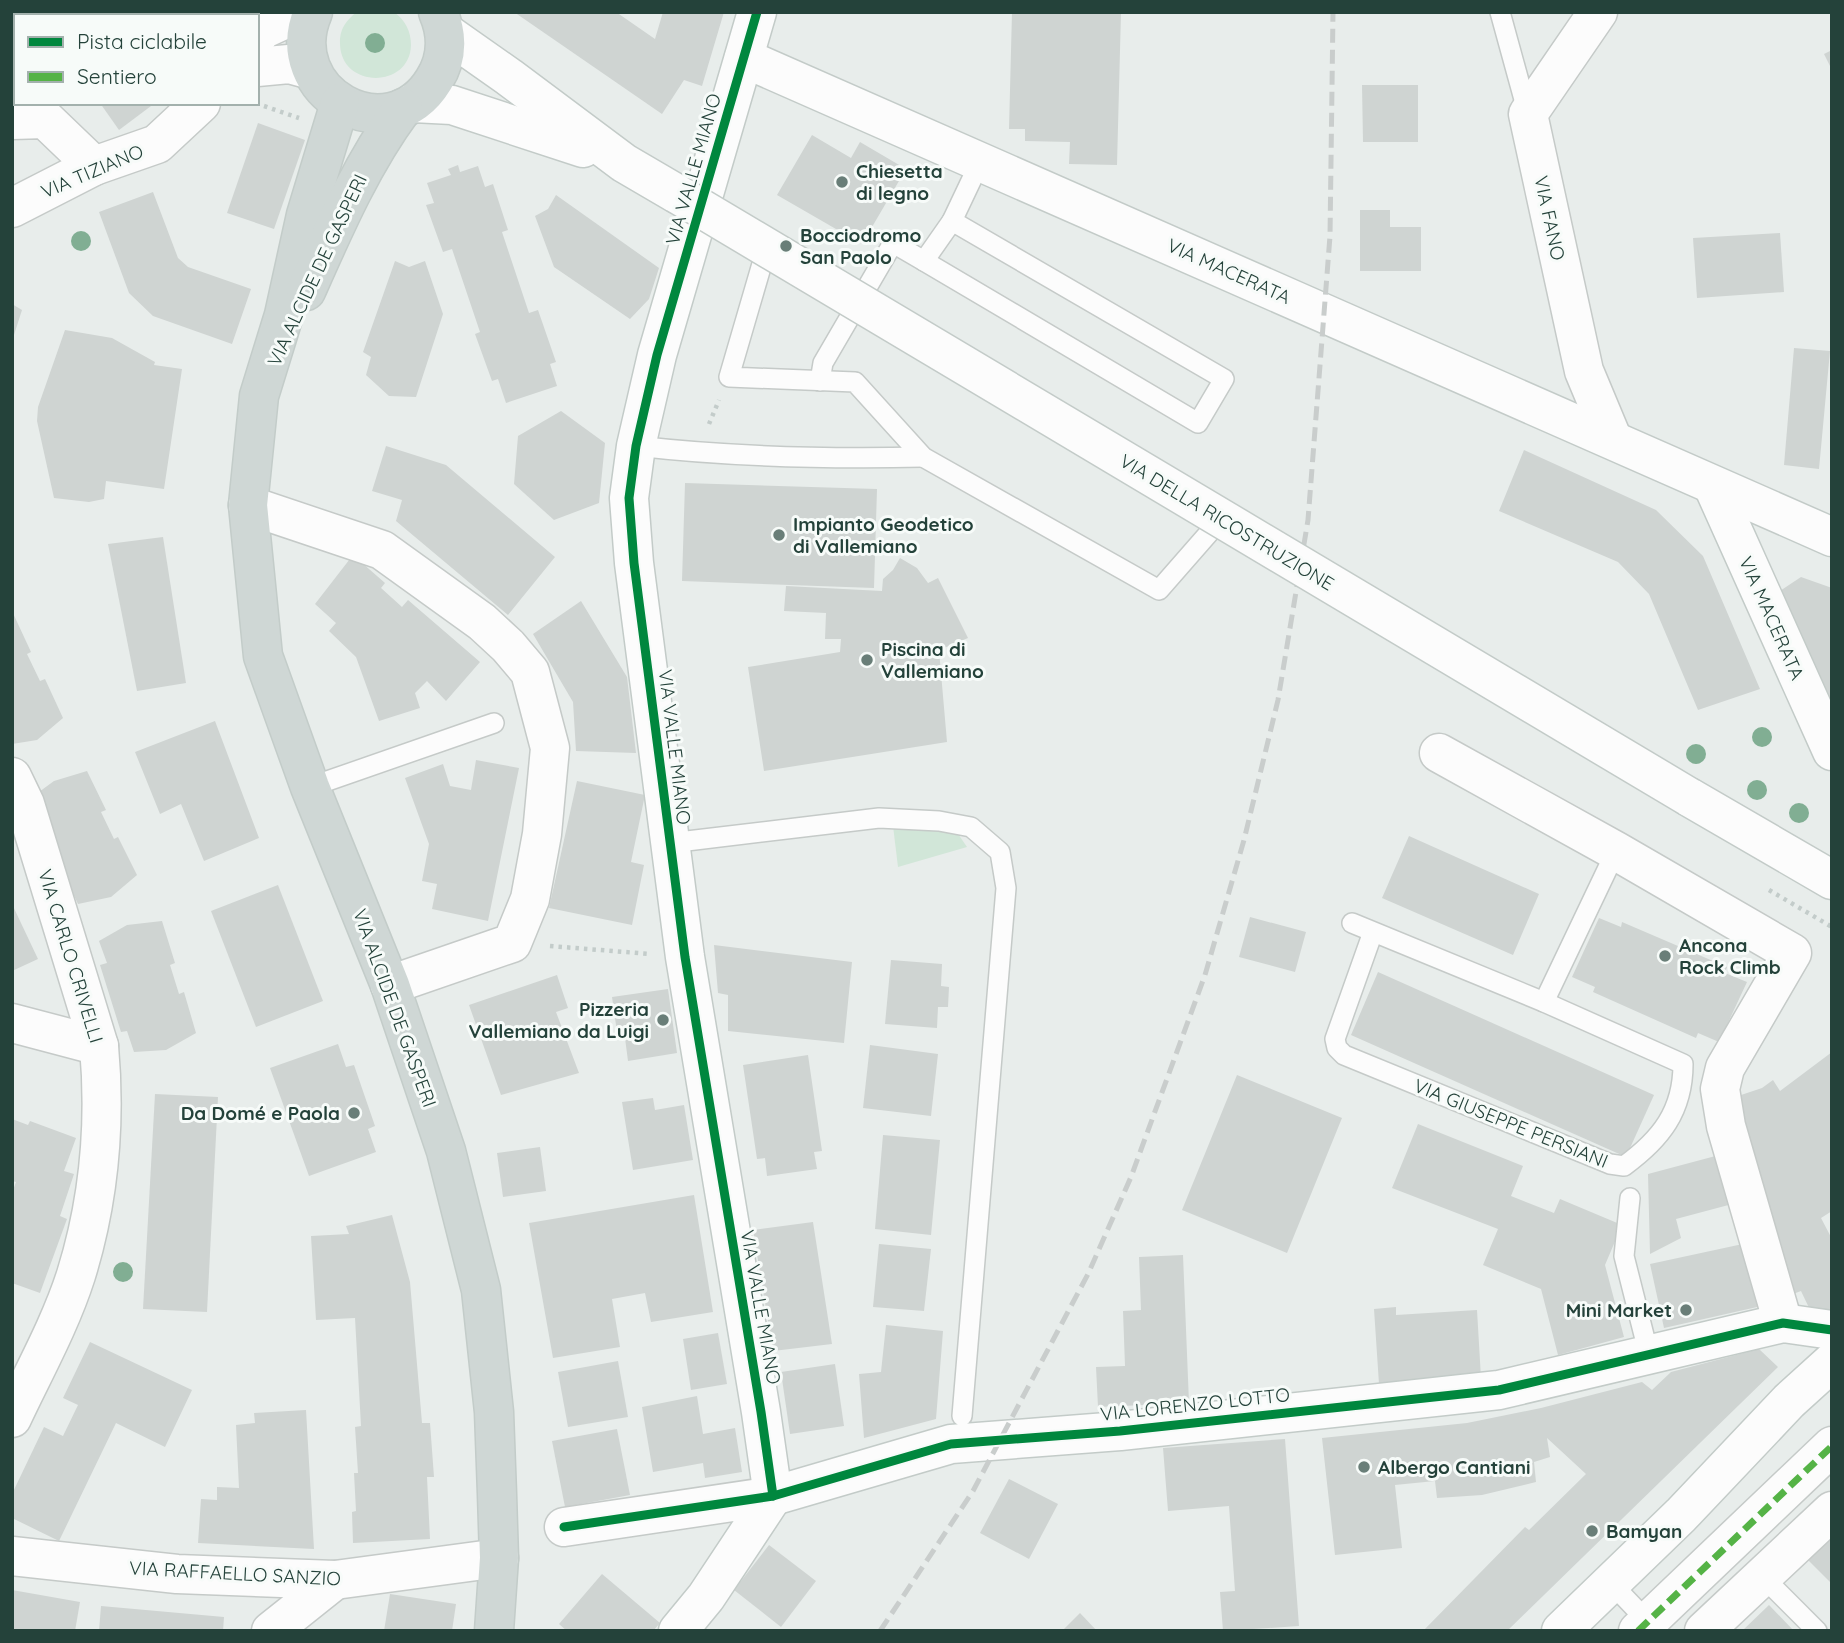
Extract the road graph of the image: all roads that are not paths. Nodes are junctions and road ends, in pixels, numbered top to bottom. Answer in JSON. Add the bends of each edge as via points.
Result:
{"nodes":[{"id":1,"x":301,"y":12,"type":"edge"},
{"id":2,"x":313,"y":12,"type":"edge"},
{"id":3,"x":757,"y":12,"type":"edge"},
{"id":4,"x":1500,"y":12,"type":"edge"},
{"id":5,"x":1598,"y":12,"type":"edge"},
{"id":6,"x":442,"y":22,"type":"edge"},
{"id":7,"x":263,"y":27,"type":"edge"},
{"id":8,"x":744,"y":58,"type":"junction"},
{"id":9,"x":259,"y":68,"type":"edge"},
{"id":10,"x":312,"y":70,"type":"junction"},
{"id":11,"x":199,"y":105,"type":"edge"},
{"id":12,"x":408,"y":105,"type":"junction"},
{"id":13,"x":38,"y":114,"type":"edge"},
{"id":14,"x":1528,"y":114,"type":"junction"},
{"id":15,"x":336,"y":116,"type":"junction"},
{"id":16,"x":980,"y":162,"type":"junction"},
{"id":17,"x":624,"y":163,"type":"junction"},
{"id":18,"x":94,"y":166,"type":"junction"},
{"id":19,"x":12,"y":208,"type":"edge"},
{"id":20,"x":952,"y":221,"type":"junction"},
{"id":21,"x":764,"y":257,"type":"dead end"},
{"id":22,"x":924,"y":261,"type":"junction"},
{"id":23,"x":858,"y":302,"type":"junction"},
{"id":24,"x":820,"y":381,"type":"junction"},
{"id":25,"x":259,"y":396,"type":"junction"},
{"id":26,"x":1612,"y":438,"type":"junction"},
{"id":27,"x":636,"y":446,"type":"junction"},
{"id":28,"x":923,"y":457,"type":"junction"},
{"id":29,"x":1713,"y":486,"type":"junction"},
{"id":30,"x":248,"y":505,"type":"junction"},
{"id":31,"x":1832,"y":537,"type":"edge"},
{"id":32,"x":494,"y":723,"type":"dead end"},
{"id":33,"x":1832,"y":751,"type":"edge"},
{"id":34,"x":1439,"y":753,"type":"dead end"},
{"id":35,"x":12,"y":777,"type":"edge"},
{"id":36,"x":310,"y":787,"type":"junction"},
{"id":37,"x":670,"y":843,"type":"junction"},
{"id":38,"x":1616,"y":851,"type":"junction"},
{"id":39,"x":1832,"y":880,"type":"edge"},
{"id":40,"x":1352,"y":923,"type":"dead end"},
{"id":41,"x":1373,"y":932,"type":"junction"},
{"id":42,"x":390,"y":985,"type":"junction"},
{"id":43,"x":1544,"y":1002,"type":"junction"},
{"id":44,"x":12,"y":1023,"type":"edge"},
{"id":45,"x":99,"y":1046,"type":"junction"},
{"id":46,"x":1630,"y":1198,"type":"dead end"},
{"id":47,"x":1783,"y":1323,"type":"junction"},
{"id":48,"x":1832,"y":1329,"type":"edge"},
{"id":49,"x":1649,"y":1355,"type":"junction"},
{"id":50,"x":1832,"y":1362,"type":"edge"},
{"id":51,"x":962,"y":1416,"type":"dead end"},
{"id":52,"x":12,"y":1418,"type":"edge"},
{"id":53,"x":1832,"y":1447,"type":"edge"},
{"id":54,"x":773,"y":1496,"type":"junction"},
{"id":55,"x":1832,"y":1511,"type":"edge"},
{"id":56,"x":564,"y":1527,"type":"dead end"},
{"id":57,"x":12,"y":1556,"type":"edge"},
{"id":58,"x":499,"y":1558,"type":"junction"},
{"id":59,"x":1762,"y":1576,"type":"junction"},
{"id":60,"x":335,"y":1580,"type":"junction"},
{"id":61,"x":1611,"y":1583,"type":"junction"},
{"id":62,"x":1647,"y":1628,"type":"edge"},
{"id":63,"x":271,"y":1631,"type":"edge"},
{"id":64,"x":494,"y":1631,"type":"edge"},
{"id":65,"x":678,"y":1631,"type":"edge"},
{"id":66,"x":1561,"y":1631,"type":"edge"},
{"id":67,"x":1704,"y":1631,"type":"edge"},
{"id":68,"x":1816,"y":1631,"type":"edge"}],
"edges":[{"from":1,"to":7,"type":"street"},
{"from":2,"to":10,"type":"main road","via":[[306,40]]},
{"from":3,"to":8,"type":"street","name":"VIA VALLE MIANO"},
{"from":4,"to":14,"type":"lane"},
{"from":5,"to":14,"type":"street"},
{"from":6,"to":12,"type":"main road","name":"VIA ALCIDE DE GASPERI","via":[[445,51],[441,70],[429,88]]},
{"from":6,"to":17,"type":"street","name":"VIA DELLA RICOSTRUZIONE"},
{"from":8,"to":16,"type":"street","name":"VIA MACERATA"},
{"from":8,"to":27,"type":"street","name":"VIA VALLE MIANO","via":[[657,355]]},
{"from":9,"to":10,"type":"street","via":[[289,64]]},
{"from":10,"to":15,"type":"main road"},
{"from":11,"to":18,"type":"street","name":"VIA TIZIANO","via":[[157,144]]},
{"from":12,"to":15,"type":"main road","via":[[371,113],[350,108]]},
{"from":12,"to":17,"type":"street","name":"VIA DELLA RICOSTRUZIONE","via":[[452,105]]},
{"from":12,"to":25,"type":"main road","name":"VIA ALCIDE DE GASPERI","via":[[377,145],[334,228]]},
{"from":13,"to":18,"type":"street"},
{"from":14,"to":26,"type":"street","name":"VIA FANO","via":[[1584,371]]},
{"from":15,"to":25,"type":"main road","name":"VIA ALCIDE DE GASPERI"},
{"from":16,"to":20,"type":"lane"},
{"from":16,"to":26,"type":"street","name":"VIA MACERATA"},
{"from":17,"to":39,"type":"street","name":"VIA DELLA RICOSTRUZIONE","bridge":true},
{"from":18,"to":19,"type":"street","name":"VIA TIZIANO"},
{"from":20,"to":22,"type":"lane"},
{"from":20,"to":22,"type":"lane","via":[[1224,379],[1198,423]]},
{"from":21,"to":24,"type":"lane","via":[[729,377]]},
{"from":22,"to":23,"type":"lane","via":[[893,243]]},
{"from":23,"to":24,"type":"lane","via":[[823,363]]},
{"from":23,"to":28,"type":"lane","via":[[1222,518],[1160,590]]},
{"from":24,"to":28,"type":"lane","via":[[855,382]]},
{"from":25,"to":30,"type":"main road","name":"VIA ALCIDE DE GASPERI"},
{"from":26,"to":29,"type":"street","name":"VIA MACERATA"},
{"from":27,"to":28,"type":"lane","via":[[696,453]]},
{"from":27,"to":37,"type":"street","name":"VIA VALLE MIANO","via":[[629,498],[632,537]]},
{"from":29,"to":31,"type":"street","name":"VIA MACERATA"},
{"from":29,"to":33,"type":"street","name":"VIA MACERATA"},
{"from":30,"to":36,"type":"main road","name":"VIA ALCIDE DE GASPERI","via":[[263,656]]},
{"from":30,"to":42,"type":"street","via":[[382,550],[482,622],[530,672],[550,748],[530,899],[512,943]]},
{"from":32,"to":36,"type":"lane"},
{"from":34,"to":38,"type":"street"},
{"from":35,"to":45,"type":"street","name":"VIA CARLO CRIVELLI","via":[[25,804]]},
{"from":36,"to":42,"type":"main road","name":"VIA ALCIDE DE GASPERI"},
{"from":37,"to":51,"type":"lane","via":[[879,818],[971,827],[999,852],[1006,888]]},
{"from":37,"to":54,"type":"street","name":"VIA VALLE MIANO"},
{"from":38,"to":43,"type":"lane"},
{"from":38,"to":47,"type":"street","via":[[1792,953],[1726,1068],[1720,1089],[1726,1126]]},
{"from":40,"to":41,"type":"lane","name":"VIA GIUSEPPE PERSIANI"},
{"from":41,"to":43,"type":"lane","name":"VIA GIUSEPPE PERSIANI"},
{"from":41,"to":43,"type":"lane","name":"VIA GIUSEPPE PERSIANI","via":[[1335,1039],[1344,1055],[1624,1166],[1665,1128],[1680,1099],[1683,1064]]},
{"from":42,"to":58,"type":"main road","name":"VIA ALCIDE DE GASPERI","via":[[446,1152],[481,1290],[494,1412]]},
{"from":44,"to":45,"type":"street"},
{"from":45,"to":52,"type":"street","name":"VIA CARLO CRIVELLI","via":[[102,1138],[86,1238],[60,1317]]},
{"from":46,"to":49,"type":"lane","via":[[1624,1256]]},
{"from":47,"to":48,"type":"street","name":"VIA LORENZO LOTTO"},
{"from":47,"to":49,"type":"street","name":"VIA LORENZO LOTTO"},
{"from":49,"to":54,"type":"street","name":"VIA LORENZO LOTTO","via":[[1499,1390],[1119,1431],[951,1444]]},
{"from":50,"to":61,"type":"street"},
{"from":53,"to":62,"type":"street"},
{"from":54,"to":56,"type":"street","name":"VIA LORENZO LOTTO"},
{"from":54,"to":65,"type":"street"},
{"from":55,"to":59,"type":"street"},
{"from":57,"to":60,"type":"street","name":"VIA RAFFAELLO SANZIO","via":[[177,1574]]},
{"from":58,"to":60,"type":"street","name":"VIA RAFFAELLO SANZIO"},
{"from":58,"to":64,"type":"main road","name":"VIA ALCIDE DE GASPERI"},
{"from":59,"to":67,"type":"street"},
{"from":59,"to":68,"type":"lane"},
{"from":60,"to":63,"type":"street"},
{"from":61,"to":62,"type":"lane"},
{"from":61,"to":66,"type":"street"}]}
